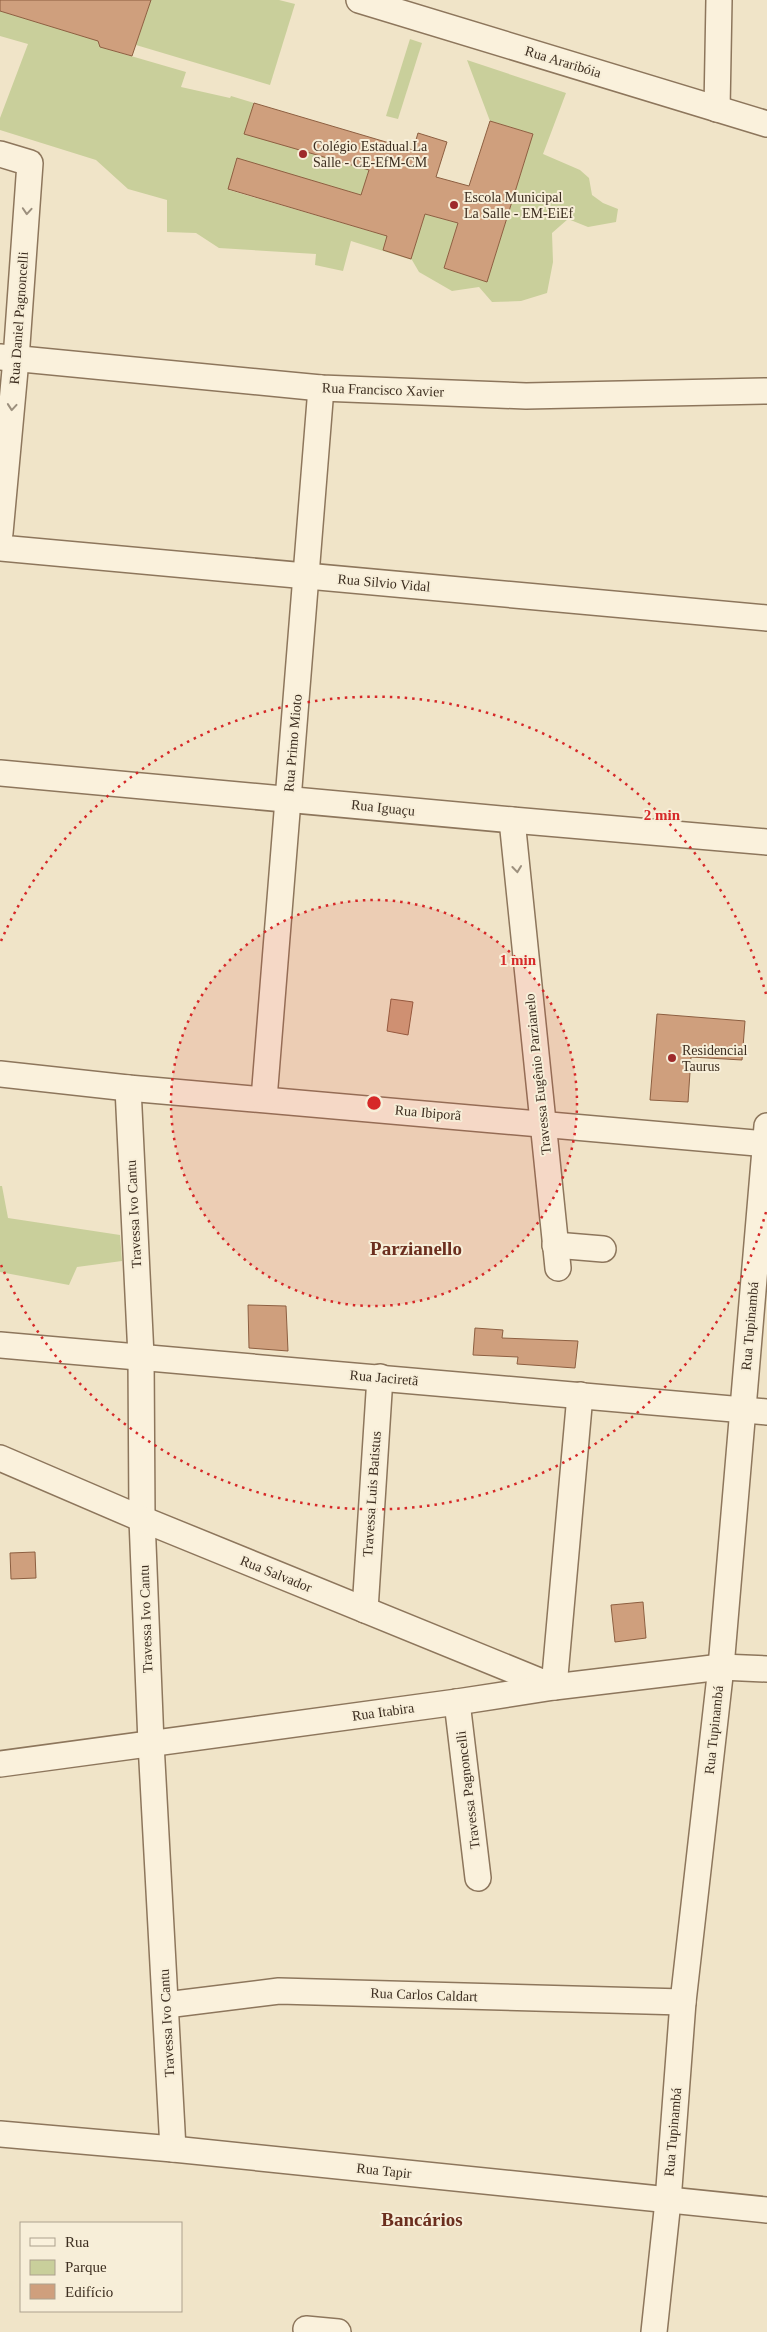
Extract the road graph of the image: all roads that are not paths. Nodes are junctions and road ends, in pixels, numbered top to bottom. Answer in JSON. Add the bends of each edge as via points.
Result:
{"nodes":[{"id":1,"x":359,"y":0,"type":"edge"},
{"id":2,"x":719,"y":0,"type":"edge"},
{"id":3,"x":717,"y":109,"type":"junction"},
{"id":4,"x":767,"y":124,"type":"edge"},
{"id":5,"x":0,"y":154,"type":"edge"},
{"id":6,"x":8,"y":358,"type":"edge"},
{"id":7,"x":321,"y":388,"type":"junction"},
{"id":8,"x":767,"y":391,"type":"edge"},
{"id":9,"x":0,"y":533,"type":"edge"},
{"id":10,"x":0,"y":548,"type":"edge"},
{"id":11,"x":306,"y":576,"type":"junction"},
{"id":12,"x":767,"y":618,"type":"edge"},
{"id":13,"x":0,"y":773,"type":"edge"},
{"id":14,"x":288,"y":798,"type":"junction"},
{"id":15,"x":512,"y":820,"type":"junction"},
{"id":16,"x":767,"y":842,"type":"edge"},
{"id":17,"x":0,"y":1074,"type":"edge"},
{"id":18,"x":128,"y":1088,"type":"junction"},
{"id":19,"x":264,"y":1099,"type":"junction"},
{"id":20,"x":543,"y":1123,"type":"junction"},
{"id":21,"x":766,"y":1138,"type":"edge"},
{"id":22,"x":603,"y":1249,"type":"dead end"},
{"id":23,"x":0,"y":1345,"type":"edge"},
{"id":24,"x":141,"y":1356,"type":"junction"},
{"id":25,"x":380,"y":1377,"type":"junction"},
{"id":26,"x":580,"y":1396,"type":"junction"},
{"id":27,"x":742,"y":1410,"type":"junction"},
{"id":28,"x":767,"y":1412,"type":"edge"},
{"id":29,"x":0,"y":1458,"type":"edge"},
{"id":30,"x":142,"y":1519,"type":"junction"},
{"id":31,"x":365,"y":1610,"type":"junction"},
{"id":32,"x":721,"y":1667,"type":"junction"},
{"id":33,"x":767,"y":1669,"type":"edge"},
{"id":34,"x":554,"y":1686,"type":"junction"},
{"id":35,"x":457,"y":1702,"type":"junction"},
{"id":36,"x":151,"y":1743,"type":"junction"},
{"id":37,"x":0,"y":1764,"type":"edge"},
{"id":38,"x":478,"y":1878,"type":"dead end"},
{"id":39,"x":683,"y":2002,"type":"junction"},
{"id":40,"x":166,"y":2005,"type":"junction"},
{"id":41,"x":0,"y":2134,"type":"edge"},
{"id":42,"x":173,"y":2149,"type":"junction"},
{"id":43,"x":668,"y":2201,"type":"junction"},
{"id":44,"x":767,"y":2210,"type":"edge"},
{"id":45,"x":306,"y":2329,"type":"dead end"},
{"id":46,"x":338,"y":2332,"type":"edge"},
{"id":47,"x":654,"y":2332,"type":"edge"}],
"edges":[{"from":1,"to":3,"type":"street","name":"Rua Araribóia"},
{"from":2,"to":3,"type":"street"},
{"from":3,"to":4,"type":"street","name":"Rua Araribóia"},
{"from":5,"to":6,"type":"street","name":"Rua Daniel Pagnoncelli","one_way":true,"via":[[30,162]]},
{"from":6,"to":7,"type":"street","name":"Rua Francisco Xavier"},
{"from":6,"to":9,"type":"street","name":"Rua Daniel Pagnoncelli","one_way":true},
{"from":7,"to":8,"type":"street","name":"Rua Francisco Xavier","via":[[526,396]]},
{"from":7,"to":11,"type":"street","name":"Rua Primo Mioto"},
{"from":10,"to":11,"type":"street","name":"Rua Silvio Vidal"},
{"from":11,"to":12,"type":"street","name":"Rua Silvio Vidal"},
{"from":11,"to":14,"type":"street","name":"Rua Primo Mioto"},
{"from":13,"to":14,"type":"street","name":"Rua Iguaçu"},
{"from":14,"to":15,"type":"street","name":"Rua Iguaçu"},
{"from":14,"to":19,"type":"street","name":"Rua Primo Mioto"},
{"from":15,"to":16,"type":"street","name":"Rua Iguaçu"},
{"from":15,"to":20,"type":"street","name":"Travessa Eugênio Parzianelo","one_way":true},
{"from":17,"to":18,"type":"street","name":"Rua Ibiporã"},
{"from":18,"to":19,"type":"street","name":"Rua Ibiporã"},
{"from":18,"to":24,"type":"street","name":"Travessa Ivo Cantu"},
{"from":19,"to":20,"type":"street","name":"Rua Ibiporã"},
{"from":20,"to":21,"type":"street","name":"Rua Ibiporã"},
{"from":20,"to":22,"type":"street","name":"Travessa Eugênio Parzianelo","via":[[556,1256]]},
{"from":21,"to":27,"type":"street","name":"Rua Tupinambá"},
{"from":23,"to":24,"type":"street","name":"Rua Jaciretã"},
{"from":24,"to":25,"type":"street","name":"Rua Jaciretã"},
{"from":24,"to":30,"type":"street","name":"Travessa Ivo Cantu"},
{"from":25,"to":26,"type":"street","name":"Rua Jaciretã"},
{"from":25,"to":31,"type":"street","name":"Travessa Luis Batistus"},
{"from":26,"to":27,"type":"street","name":"Rua Jaciretã"},
{"from":26,"to":34,"type":"street"},
{"from":27,"to":28,"type":"street","name":"Rua Jaciretã"},
{"from":27,"to":32,"type":"street","name":"Rua Tupinambá"},
{"from":29,"to":30,"type":"street","name":"Rua Salvador"},
{"from":30,"to":31,"type":"street","name":"Rua Salvador"},
{"from":30,"to":36,"type":"street","name":"Travessa Ivo Cantu"},
{"from":31,"to":34,"type":"street","name":"Rua Salvador"},
{"from":32,"to":33,"type":"street","name":"Rua Itabira"},
{"from":32,"to":34,"type":"street","name":"Rua Itabira"},
{"from":32,"to":39,"type":"street","name":"Rua Tupinambá"},
{"from":34,"to":35,"type":"street","name":"Rua Itabira"},
{"from":35,"to":36,"type":"street","name":"Rua Itabira"},
{"from":35,"to":38,"type":"street","name":"Travessa Pagnoncelli"},
{"from":36,"to":37,"type":"street","name":"Rua Itabira"},
{"from":36,"to":40,"type":"street","name":"Travessa Ivo Cantu"},
{"from":39,"to":40,"type":"street","name":"Rua Carlos Caldart","via":[[279,1990]]},
{"from":39,"to":43,"type":"street","name":"Rua Tupinambá"},
{"from":40,"to":42,"type":"street","name":"Travessa Ivo Cantu"},
{"from":41,"to":42,"type":"street","name":"Rua Tapir"},
{"from":42,"to":43,"type":"street","name":"Rua Tapir"},
{"from":43,"to":44,"type":"street","name":"Rua Tapir"},
{"from":43,"to":47,"type":"street","name":"Rua Tupinambá"},
{"from":45,"to":46,"type":"street"}]}
